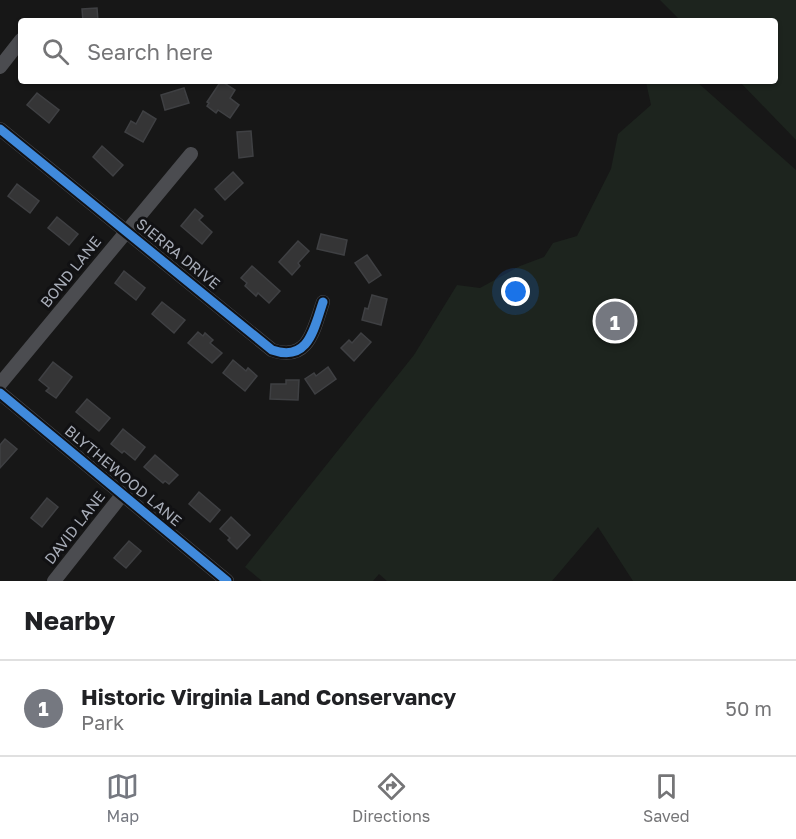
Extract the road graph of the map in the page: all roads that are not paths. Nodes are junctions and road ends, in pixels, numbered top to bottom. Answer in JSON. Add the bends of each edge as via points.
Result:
{"nodes":[{"id":1,"x":18,"y":44,"type":"edge"},
{"id":2,"x":0,"y":67,"type":"edge"},
{"id":3,"x":0,"y":129,"type":"edge"},
{"id":4,"x":191,"y":154,"type":"dead end"},
{"id":5,"x":126,"y":231,"type":"junction"},
{"id":6,"x":323,"y":302,"type":"dead end"},
{"id":7,"x":0,"y":384,"type":"edge"},
{"id":8,"x":0,"y":393,"type":"edge"},
{"id":9,"x":122,"y":495,"type":"junction"},
{"id":10,"x":54,"y":581,"type":"edge"},
{"id":11,"x":227,"y":581,"type":"edge"}],
"edges":[{"from":1,"to":2,"type":"street"},
{"from":3,"to":5,"type":"street","name":"SIERRA DRIVE"},
{"from":4,"to":5,"type":"street","name":"BOND LANE"},
{"from":5,"to":6,"type":"street","name":"SIERRA DRIVE","via":[[272,350],[289,354],[306,345]]},
{"from":5,"to":7,"type":"street","name":"BOND LANE"},
{"from":8,"to":9,"type":"street","name":"BLYTHEWOOD LANE"},
{"from":9,"to":10,"type":"street","name":"DAVID LANE"},
{"from":9,"to":11,"type":"street","name":"BLYTHEWOOD LANE"}]}
